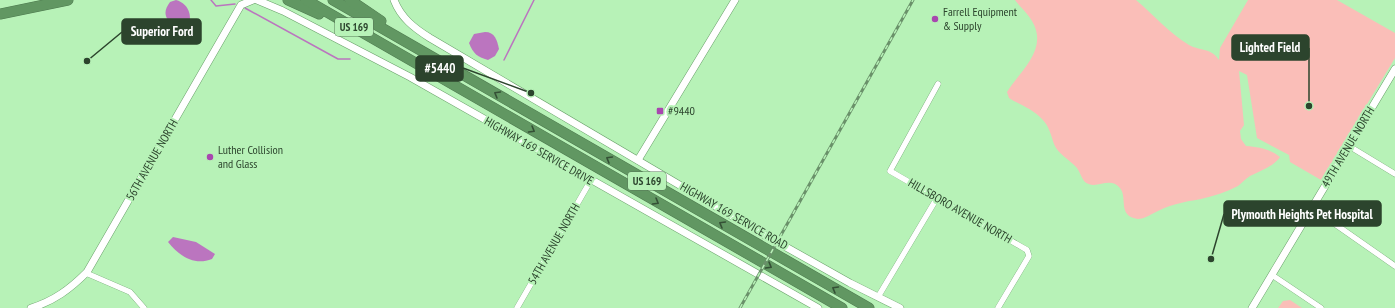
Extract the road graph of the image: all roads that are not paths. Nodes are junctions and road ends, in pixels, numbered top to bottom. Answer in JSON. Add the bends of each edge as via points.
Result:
{"nodes":[{"id":1,"x":68,"y":0,"type":"edge"},
{"id":2,"x":249,"y":0,"type":"edge"},
{"id":3,"x":253,"y":0,"type":"edge"},
{"id":4,"x":257,"y":0,"type":"edge"},
{"id":5,"x":288,"y":0,"type":"edge"},
{"id":6,"x":306,"y":0,"type":"edge"},
{"id":7,"x":333,"y":0,"type":"edge"},
{"id":8,"x":350,"y":0,"type":"edge"},
{"id":9,"x":394,"y":0,"type":"edge"},
{"id":10,"x":735,"y":0,"type":"edge"},
{"id":11,"x":0,"y":14,"type":"edge"},
{"id":12,"x":401,"y":54,"type":"junction"},
{"id":13,"x":426,"y":54,"type":"junction"},
{"id":14,"x":1395,"y":69,"type":"edge"},
{"id":15,"x":938,"y":84,"type":"dead end"},
{"id":16,"x":1349,"y":146,"type":"junction"},
{"id":17,"x":638,"y":160,"type":"junction"},
{"id":18,"x":1395,"y":174,"type":"edge"},
{"id":19,"x":590,"y":180,"type":"junction"},
{"id":20,"x":937,"y":198,"type":"junction"},
{"id":21,"x":1312,"y":208,"type":"junction"},
{"id":22,"x":1395,"y":266,"type":"edge"},
{"id":23,"x":86,"y":273,"type":"junction"},
{"id":24,"x":1272,"y":275,"type":"junction"},
{"id":25,"x":878,"y":297,"type":"junction"},
{"id":26,"x":44,"y":306,"type":"edge"},
{"id":27,"x":31,"y":308,"type":"edge"},
{"id":28,"x":144,"y":308,"type":"edge"},
{"id":29,"x":517,"y":308,"type":"edge"},
{"id":30,"x":818,"y":308,"type":"edge"},
{"id":31,"x":842,"y":308,"type":"edge"},
{"id":32,"x":869,"y":308,"type":"edge"},
{"id":33,"x":900,"y":308,"type":"edge"},
{"id":34,"x":998,"y":308,"type":"edge"},
{"id":35,"x":1252,"y":308,"type":"edge"},
{"id":36,"x":1321,"y":308,"type":"edge"}],
"edges":[{"from":1,"to":11,"type":"highway"},
{"from":2,"to":3,"type":"street"},
{"from":2,"to":23,"type":"street","name":"56TH AVENUE NORTH","via":[[241,5]]},
{"from":4,"to":19,"type":"street","name":"HIGHWAY 169 SERVICE DRIVE","via":[[384,64]]},
{"from":5,"to":12,"type":"highway"},
{"from":6,"to":12,"type":"highway","number":"US 169"},
{"from":7,"to":13,"type":"highway","number":"US 169"},
{"from":8,"to":13,"type":"highway"},
{"from":9,"to":17,"type":"street","name":"HIGHWAY 169 SERVICE ROAD","via":[[403,17],[418,31]]},
{"from":10,"to":17,"type":"street"},
{"from":12,"to":31,"type":"highway","number":"US 169","one_way":true},
{"from":32,"to":13,"type":"highway","number":"US 169","one_way":true},
{"from":14,"to":16,"type":"street","name":"49TH AVENUE NORTH"},
{"from":15,"to":20,"type":"street","name":"HILLSBORO AVENUE NORTH","via":[[890,170]]},
{"from":16,"to":18,"type":"street"},
{"from":16,"to":21,"type":"street","name":"49TH AVENUE NORTH"},
{"from":17,"to":25,"type":"street","name":"HIGHWAY 169 SERVICE ROAD"},
{"from":19,"to":29,"type":"street","name":"54TH AVENUE NORTH"},
{"from":19,"to":30,"type":"street","name":"HIGHWAY 169 SERVICE DRIVE"},
{"from":20,"to":25,"type":"street"},
{"from":20,"to":34,"type":"street","name":"HILLSBORO AVENUE NORTH","via":[[1029,253]]},
{"from":21,"to":22,"type":"street"},
{"from":21,"to":24,"type":"street","name":"49TH AVENUE NORTH"},
{"from":23,"to":26,"type":"street","name":"56TH AVENUE NORTH","via":[[70,289]]},
{"from":23,"to":28,"type":"street","via":[[130,292]]},
{"from":24,"to":35,"type":"street","name":"49TH AVENUE NORTH"},
{"from":24,"to":36,"type":"street"},
{"from":25,"to":33,"type":"street","name":"HIGHWAY 169 SERVICE ROAD"},
{"from":26,"to":27,"type":"street","name":"56TH AVENUE NORTH"}]}
